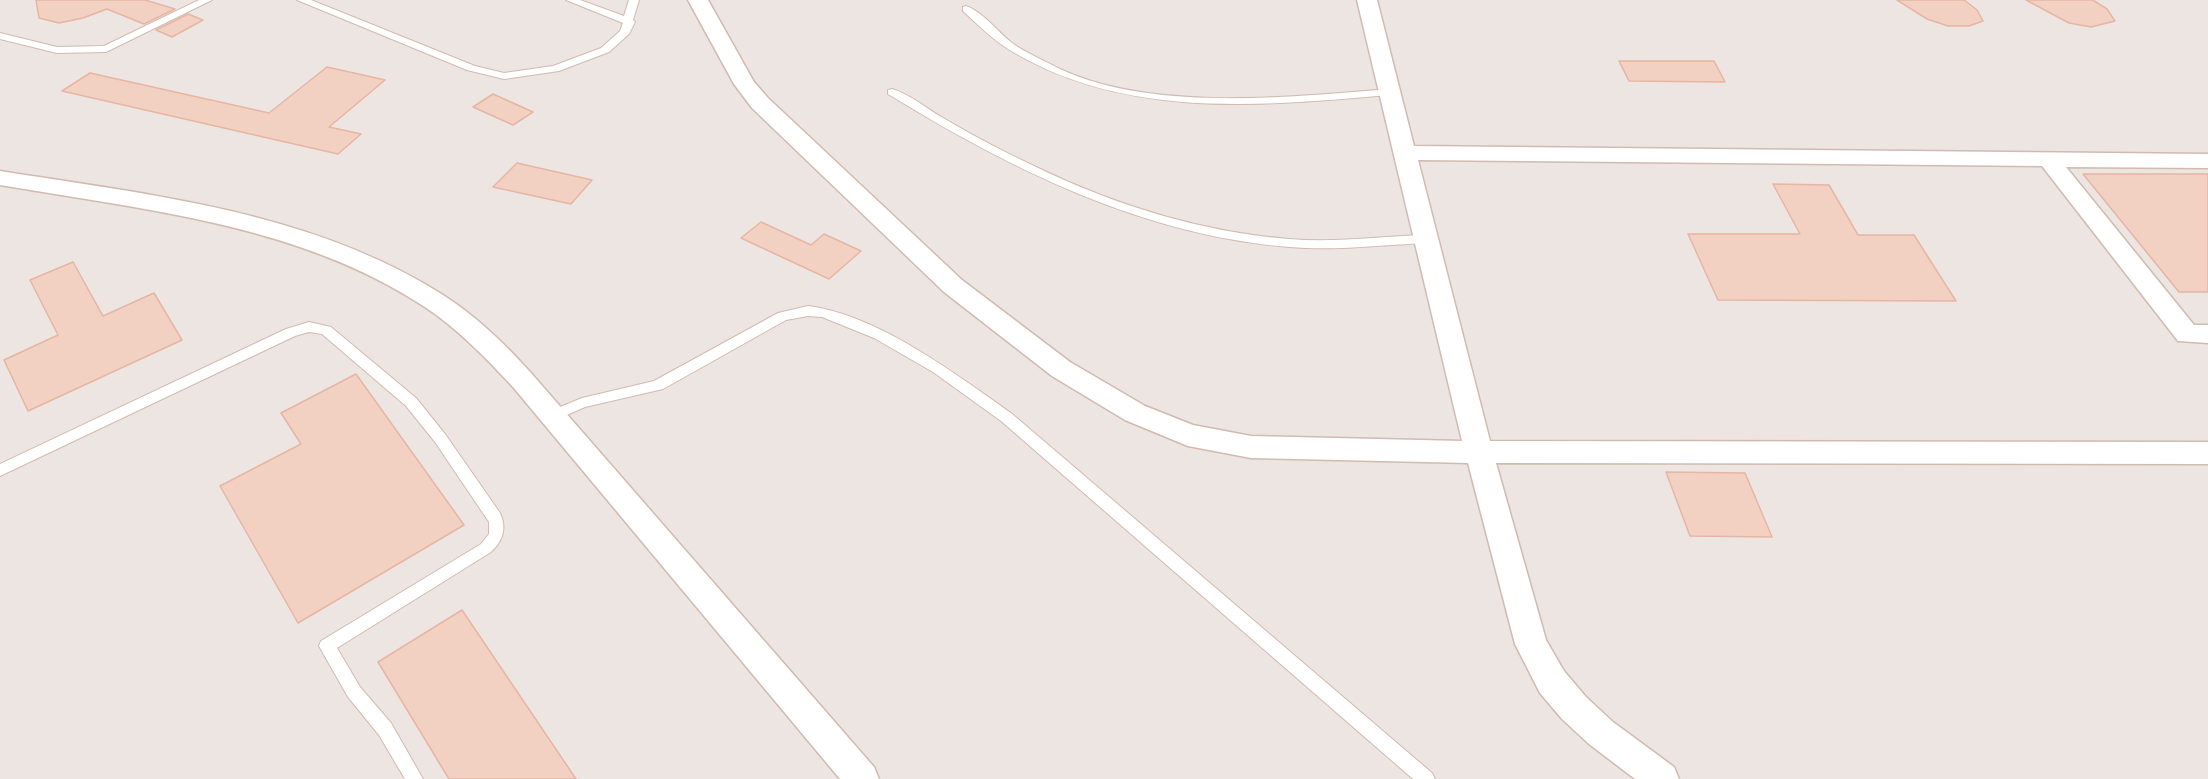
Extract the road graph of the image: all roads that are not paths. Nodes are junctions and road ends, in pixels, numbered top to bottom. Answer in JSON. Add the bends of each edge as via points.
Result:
{"nodes":[{"id":1,"x":207,"y":0,"type":"edge"},
{"id":2,"x":302,"y":0,"type":"edge"},
{"id":3,"x":571,"y":0,"type":"edge"},
{"id":4,"x":634,"y":0,"type":"edge"},
{"id":5,"x":698,"y":0,"type":"edge"},
{"id":6,"x":1369,"y":0,"type":"edge"},
{"id":7,"x":966,"y":9,"type":"dead end"},
{"id":8,"x":630,"y":22,"type":"junction"},
{"id":9,"x":0,"y":36,"type":"edge"},
{"id":10,"x":892,"y":92,"type":"dead end"},
{"id":11,"x":1390,"y":92,"type":"junction"},
{"id":12,"x":1405,"y":153,"type":"junction"},
{"id":13,"x":2048,"y":159,"type":"junction"},
{"id":14,"x":2208,"y":161,"type":"edge"},
{"id":15,"x":0,"y":178,"type":"edge"},
{"id":16,"x":1426,"y":239,"type":"junction"},
{"id":17,"x":2208,"y":334,"type":"edge"},
{"id":18,"x":553,"y":416,"type":"junction"},
{"id":19,"x":1479,"y":452,"type":"junction"},
{"id":20,"x":2208,"y":453,"type":"edge"},
{"id":21,"x":0,"y":471,"type":"edge"},
{"id":22,"x":414,"y":779,"type":"edge"},
{"id":23,"x":862,"y":779,"type":"edge"},
{"id":24,"x":1426,"y":779,"type":"edge"},
{"id":25,"x":1662,"y":779,"type":"edge"}],
"edges":[{"from":1,"to":9,"type":"lane","via":[[106,49],[57,50]]},
{"from":2,"to":8,"type":"lane","via":[[471,68],[504,76],[555,69],[589,58],[619,38]]},
{"from":3,"to":8,"type":"lane"},
{"from":4,"to":8,"type":"lane"},
{"from":5,"to":19,"type":"street","via":[[745,84],[771,115],[961,292],[1093,391],[1163,425],[1240,446]]},
{"from":6,"to":11,"type":"street"},
{"from":7,"to":11,"type":"lane","via":[[991,33],[1046,65],[1088,84],[1124,94],[1270,101]]},
{"from":10,"to":16,"type":"lane","via":[[948,126],[1067,186],[1155,219],[1210,232],[1292,243]]},
{"from":11,"to":12,"type":"street"},
{"from":12,"to":13,"type":"street"},
{"from":12,"to":16,"type":"street"},
{"from":13,"to":14,"type":"street"},
{"from":13,"to":17,"type":"street","via":[[2187,334]]},
{"from":15,"to":18,"type":"street","via":[[249,223],[356,260],[411,286],[456,317],[500,356]]},
{"from":16,"to":19,"type":"street"},
{"from":18,"to":23,"type":"street"},
{"from":18,"to":24,"type":"lane","via":[[582,403],[658,385],[790,314],[817,312],[856,325],[938,369],[1005,417]]},
{"from":19,"to":20,"type":"street"},
{"from":19,"to":25,"type":"street","via":[[1536,655],[1552,682],[1587,721]]},
{"from":21,"to":22,"type":"lane","via":[[291,332],[309,327],[326,330],[411,402],[447,448],[498,527],[486,548],[327,646],[354,693],[385,729]]}]}
